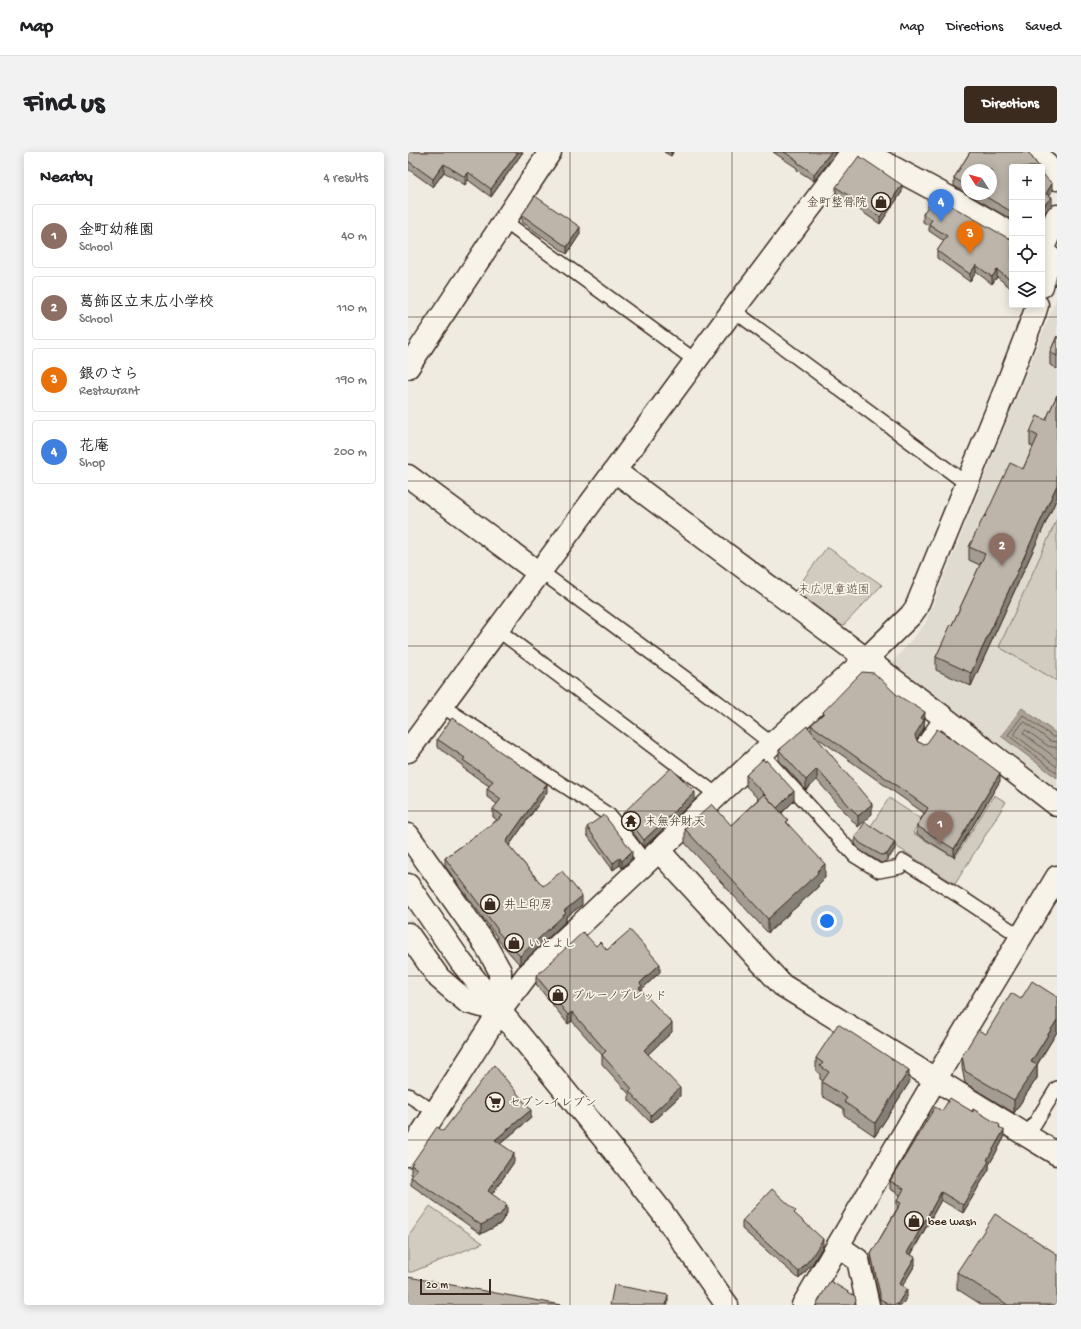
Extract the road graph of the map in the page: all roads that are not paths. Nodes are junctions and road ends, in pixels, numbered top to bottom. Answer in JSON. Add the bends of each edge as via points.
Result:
{"nodes":[{"id":1,"x":550,"y":152,"type":"edge"},
{"id":2,"x":852,"y":152,"type":"edge"},
{"id":3,"x":864,"y":152,"type":"edge"},
{"id":4,"x":1037,"y":152,"type":"edge"},
{"id":5,"x":1057,"y":179,"type":"edge"},
{"id":6,"x":1057,"y":216,"type":"edge"},
{"id":7,"x":504,"y":221,"type":"junction"},
{"id":8,"x":1009,"y":232,"type":"edge"},
{"id":9,"x":1048,"y":255,"type":"edge"},
{"id":10,"x":1045,"y":272,"type":"edge"},
{"id":11,"x":1036,"y":308,"type":"edge"},
{"id":12,"x":733,"y":310,"type":"junction"},
{"id":13,"x":696,"y":361,"type":"junction"},
{"id":14,"x":408,"y":368,"type":"edge"},
{"id":15,"x":615,"y":471,"type":"junction"},
{"id":16,"x":408,"y":476,"type":"edge"},
{"id":17,"x":967,"y":484,"type":"junction"},
{"id":18,"x":540,"y":572,"type":"junction"},
{"id":19,"x":498,"y":630,"type":"junction"},
{"id":20,"x":866,"y":659,"type":"junction"},
{"id":21,"x":442,"y":706,"type":"junction"},
{"id":22,"x":942,"y":716,"type":"junction"},
{"id":23,"x":923,"y":744,"type":"edge"},
{"id":24,"x":766,"y":749,"type":"junction"},
{"id":25,"x":408,"y":751,"type":"edge"},
{"id":26,"x":718,"y":795,"type":"junction"},
{"id":27,"x":1057,"y":805,"type":"edge"},
{"id":28,"x":408,"y":835,"type":"edge"},
{"id":29,"x":652,"y":857,"type":"junction"},
{"id":30,"x":1057,"y":876,"type":"edge"},
{"id":31,"x":408,"y":885,"type":"edge"},
{"id":32,"x":408,"y":934,"type":"edge"},
{"id":33,"x":1021,"y":937,"type":"junction"},
{"id":34,"x":500,"y":1011,"type":"junction"},
{"id":35,"x":935,"y":1080,"type":"junction"},
{"id":36,"x":1057,"y":1088,"type":"edge"},
{"id":37,"x":408,"y":1095,"type":"edge"},
{"id":38,"x":436,"y":1112,"type":"junction"},
{"id":39,"x":1027,"y":1136,"type":"junction"},
{"id":40,"x":1057,"y":1154,"type":"edge"},
{"id":41,"x":408,"y":1156,"type":"edge"},
{"id":42,"x":838,"y":1246,"type":"junction"},
{"id":43,"x":727,"y":1305,"type":"edge"},
{"id":44,"x":803,"y":1305,"type":"edge"},
{"id":45,"x":868,"y":1305,"type":"edge"}],
"edges":[{"from":1,"to":7,"type":"street"},
{"from":2,"to":12,"type":"street"},
{"from":3,"to":8,"type":"street"},
{"from":4,"to":5,"type":"street"},
{"from":6,"to":9,"type":"street"},
{"from":7,"to":13,"type":"lane"},
{"from":7,"to":14,"type":"street"},
{"from":9,"to":10,"type":"street"},
{"from":11,"to":17,"type":"street"},
{"from":12,"to":13,"type":"street"},
{"from":12,"to":17,"type":"lane"},
{"from":13,"to":15,"type":"street"},
{"from":15,"to":18,"type":"street"},
{"from":15,"to":20,"type":"street"},
{"from":16,"to":18,"type":"street"},
{"from":17,"to":20,"type":"street","via":[[916,608]]},
{"from":18,"to":19,"type":"street"},
{"from":18,"to":24,"type":"lane","via":[[719,704]]},
{"from":19,"to":21,"type":"street"},
{"from":19,"to":26,"type":"lane"},
{"from":20,"to":22,"type":"street"},
{"from":20,"to":24,"type":"street"},
{"from":21,"to":25,"type":"street"},
{"from":21,"to":29,"type":"lane","via":[[609,815]]},
{"from":22,"to":23,"type":"lane"},
{"from":22,"to":27,"type":"street"},
{"from":24,"to":26,"type":"street"},
{"from":24,"to":33,"type":"lane","via":[[855,856],[879,871],[900,867],[903,861]]},
{"from":26,"to":29,"type":"street"},
{"from":28,"to":34,"type":"street","via":[[485,944],[500,971]]},
{"from":29,"to":34,"type":"street","via":[[527,976]]},
{"from":29,"to":35,"type":"street","via":[[782,985]]},
{"from":30,"to":33,"type":"street"},
{"from":31,"to":34,"type":"street","via":[[461,962]]},
{"from":32,"to":34,"type":"street","via":[[439,978],[467,1002]]},
{"from":33,"to":35,"type":"street"},
{"from":34,"to":38,"type":"street"},
{"from":34,"to":43,"type":"street","via":[[662,1212]]},
{"from":35,"to":39,"type":"street"},
{"from":35,"to":42,"type":"street"},
{"from":36,"to":39,"type":"lane"},
{"from":37,"to":38,"type":"lane"},
{"from":38,"to":41,"type":"street"},
{"from":39,"to":40,"type":"street"},
{"from":42,"to":44,"type":"street"},
{"from":42,"to":45,"type":"street","via":[[858,1260]]}]}
